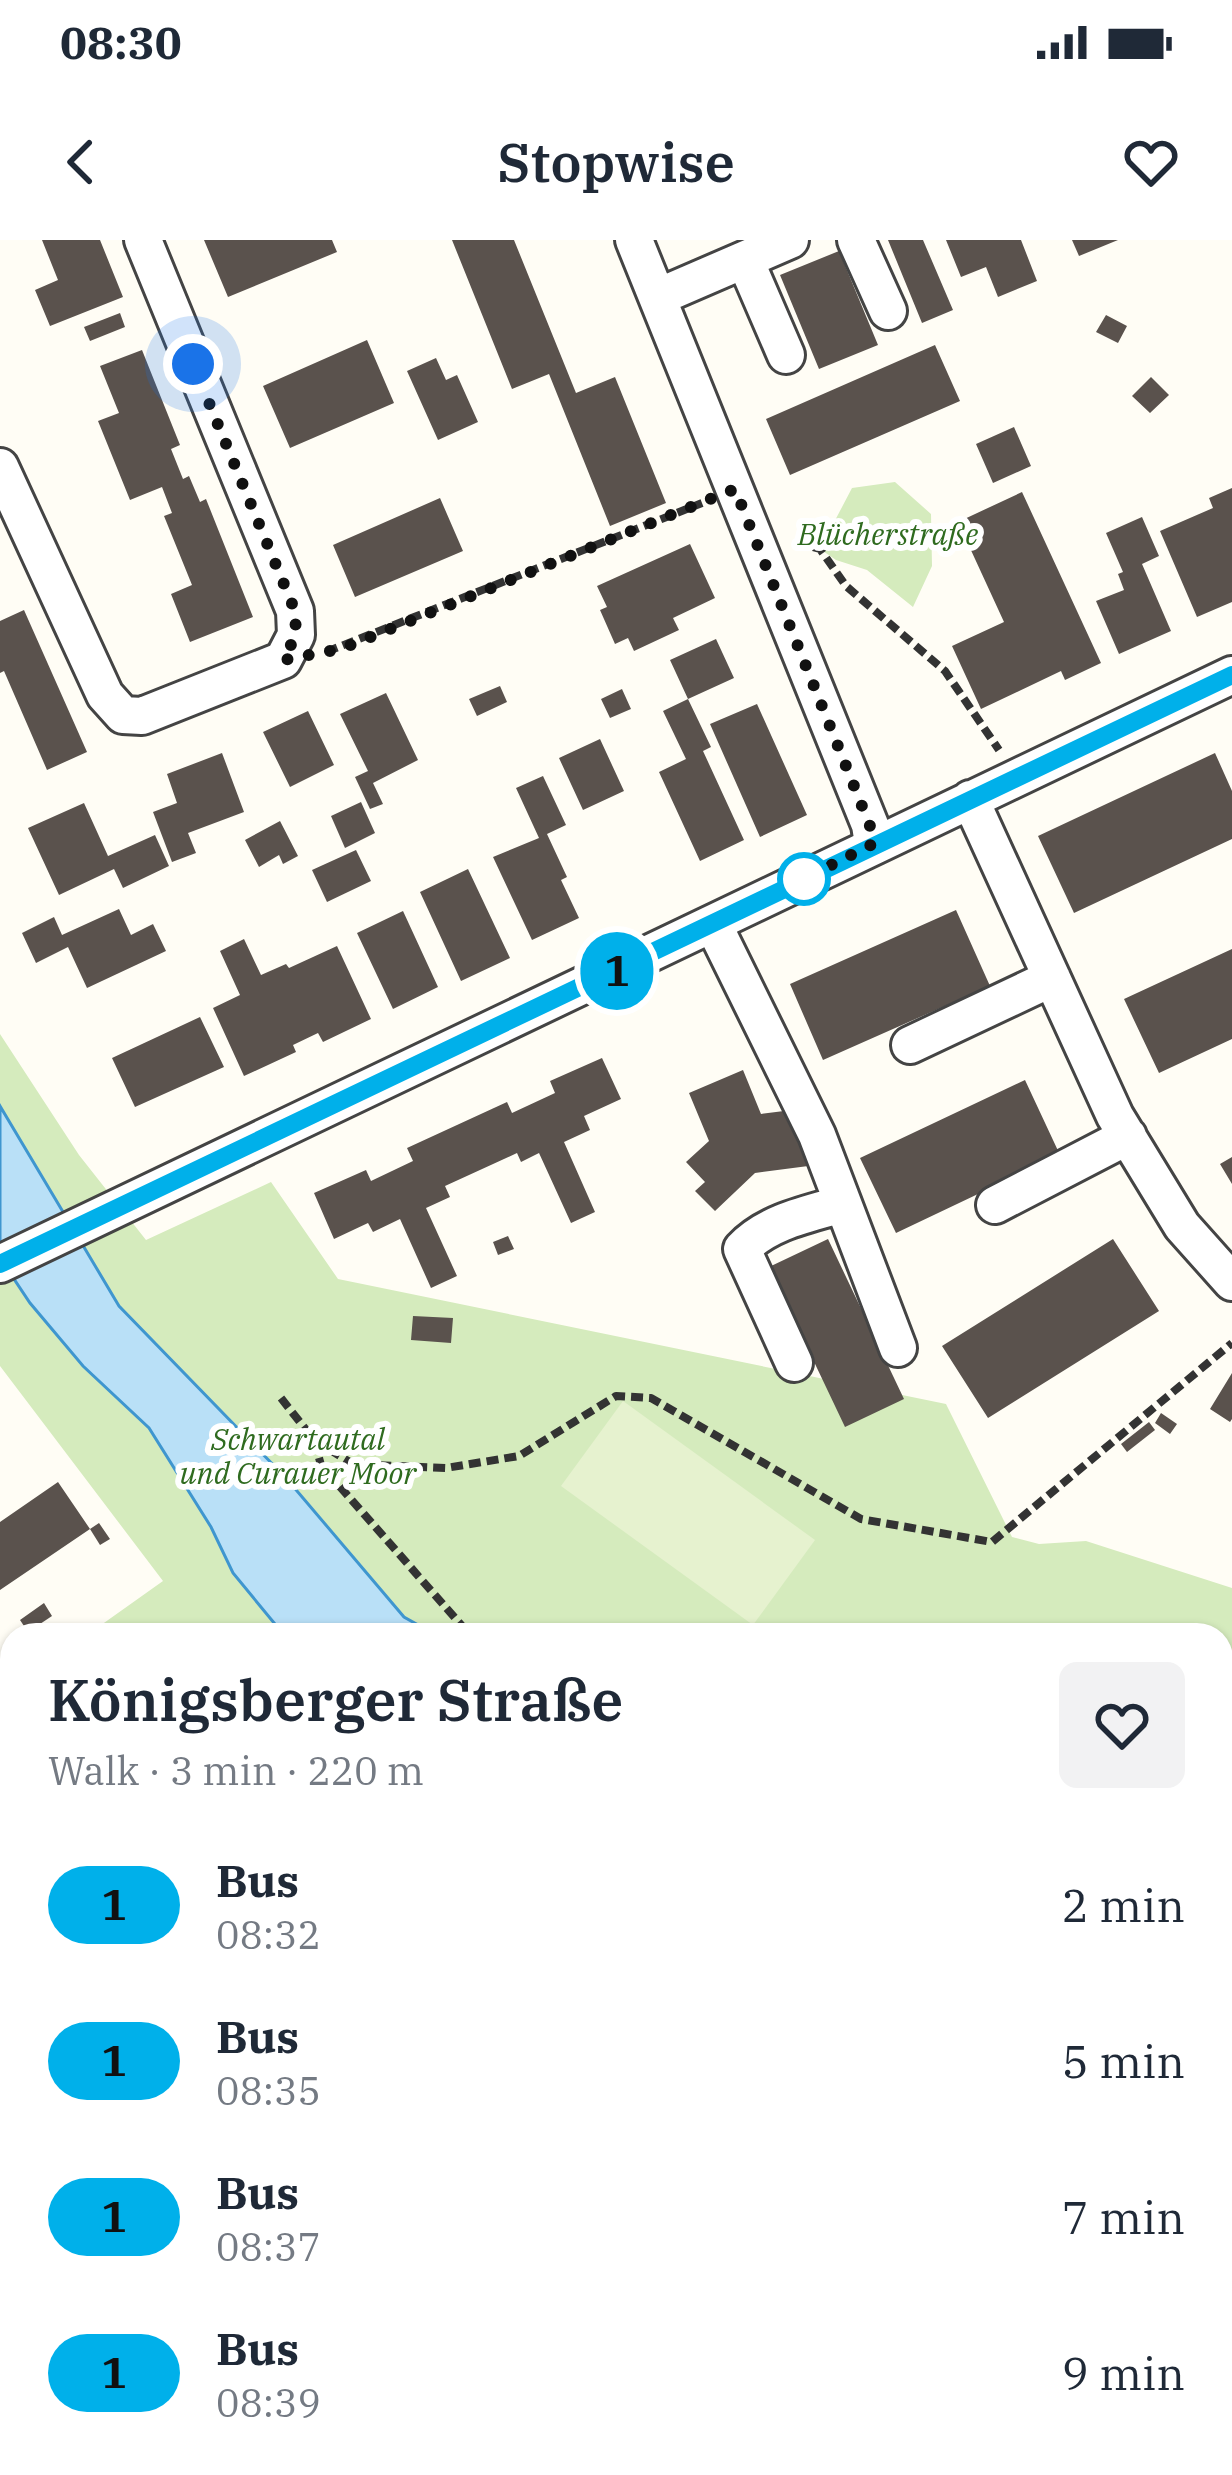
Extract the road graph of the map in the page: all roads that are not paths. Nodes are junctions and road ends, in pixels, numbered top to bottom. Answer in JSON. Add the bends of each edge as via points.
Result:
{"nodes":[{"id":1,"x":142,"y":240,"type":"edge"},
{"id":2,"x":634,"y":240,"type":"edge"},
{"id":3,"x":790,"y":240,"type":"edge"},
{"id":4,"x":856,"y":240,"type":"edge"},
{"id":5,"x":745,"y":260,"type":"junction"},
{"id":6,"x":658,"y":297,"type":"junction"},
{"id":7,"x":888,"y":311,"type":"dead end"},
{"id":8,"x":786,"y":355,"type":"dead end"},
{"id":9,"x":0,"y":467,"type":"edge"},
{"id":10,"x":1232,"y":675,"type":"edge"},
{"id":11,"x":970,"y":799,"type":"junction"},
{"id":12,"x":873,"y":844,"type":"junction"},
{"id":13,"x":712,"y":924,"type":"junction"},
{"id":14,"x":1052,"y":978,"type":"junction"},
{"id":15,"x":910,"y":1045,"type":"dead end"},
{"id":16,"x":1127,"y":1136,"type":"junction"},
{"id":17,"x":843,"y":1204,"type":"junction"},
{"id":18,"x":995,"y":1204,"type":"dead end"},
{"id":19,"x":0,"y":1264,"type":"edge"},
{"id":20,"x":1232,"y":1282,"type":"edge"},
{"id":21,"x":898,"y":1348,"type":"dead end"},
{"id":22,"x":794,"y":1363,"type":"dead end"}],
"edges":[{"from":1,"to":9,"type":"street","via":[[295,611],[296,635],[283,660],[142,716],[123,715],[105,695]]},
{"from":2,"to":6,"type":"street"},
{"from":3,"to":5,"type":"street"},
{"from":4,"to":7,"type":"street"},
{"from":5,"to":6,"type":"street"},
{"from":5,"to":8,"type":"street"},
{"from":6,"to":12,"type":"street"},
{"from":10,"to":11,"type":"street"},
{"from":11,"to":12,"type":"street"},
{"from":11,"to":14,"type":"street"},
{"from":12,"to":13,"type":"street"},
{"from":13,"to":17,"type":"street"},
{"from":13,"to":19,"type":"street"},
{"from":14,"to":15,"type":"street"},
{"from":14,"to":16,"type":"street"},
{"from":16,"to":18,"type":"street"},
{"from":16,"to":20,"type":"street","via":[[1182,1226]]},
{"from":17,"to":21,"type":"street"},
{"from":17,"to":22,"type":"street","via":[[793,1218],[742,1249]]}]}
